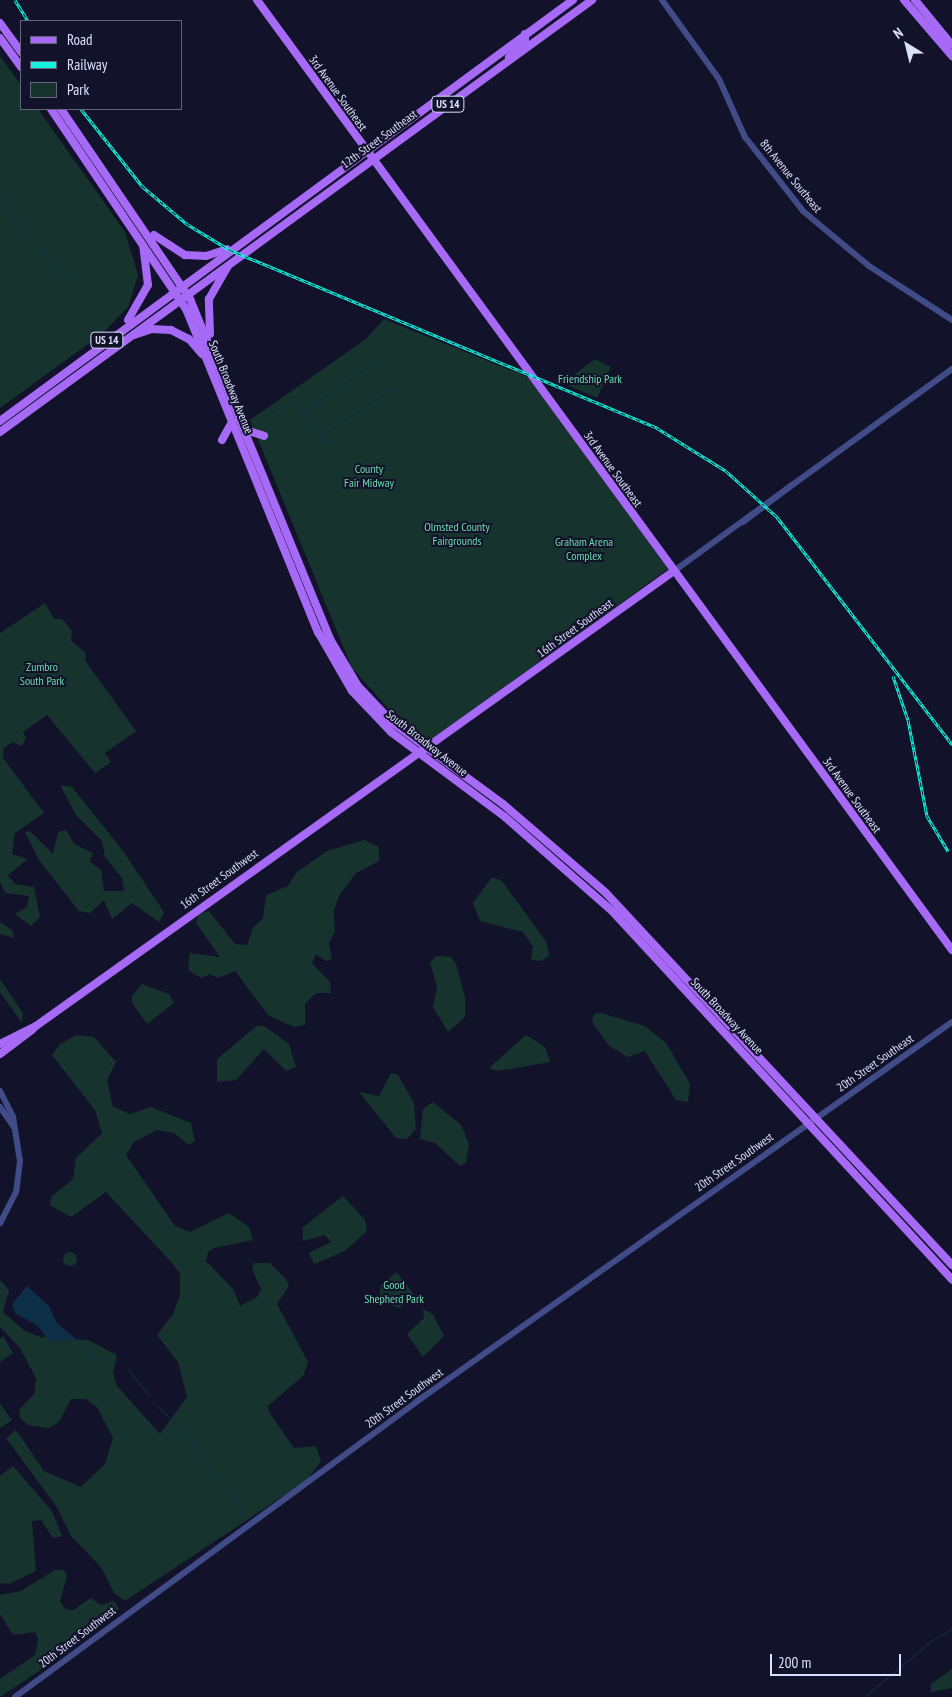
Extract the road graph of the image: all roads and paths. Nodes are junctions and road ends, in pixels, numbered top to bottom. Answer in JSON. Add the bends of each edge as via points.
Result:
{"nodes":[{"id":1,"x":257,"y":0,"type":"edge"},
{"id":2,"x":573,"y":0,"type":"edge"},
{"id":3,"x":592,"y":0,"type":"edge"},
{"id":4,"x":662,"y":0,"type":"edge"},
{"id":5,"x":904,"y":0,"type":"edge"},
{"id":6,"x":915,"y":0,"type":"edge"},
{"id":7,"x":554,"y":13,"type":"junction"},
{"id":8,"x":0,"y":23,"type":"edge"},
{"id":9,"x":525,"y":34,"type":"junction"},
{"id":10,"x":0,"y":38,"type":"edge"},
{"id":11,"x":532,"y":44,"type":"junction"},
{"id":12,"x":952,"y":45,"type":"edge"},
{"id":13,"x":20,"y":51,"type":"edge"},
{"id":14,"x":952,"y":56,"type":"edge"},
{"id":15,"x":504,"y":65,"type":"junction"},
{"id":16,"x":20,"y":66,"type":"edge"},
{"id":17,"x":52,"y":110,"type":"edge"},
{"id":18,"x":62,"y":110,"type":"edge"},
{"id":19,"x":366,"y":151,"type":"junction"},
{"id":20,"x":372,"y":158,"type":"junction"},
{"id":21,"x":120,"y":207,"type":"junction"},
{"id":22,"x":137,"y":217,"type":"junction"},
{"id":23,"x":248,"y":237,"type":"junction"},
{"id":24,"x":237,"y":256,"type":"junction"},
{"id":25,"x":179,"y":287,"type":"junction"},
{"id":26,"x":183,"y":295,"type":"junction"},
{"id":27,"x":952,"y":320,"type":"edge"},
{"id":28,"x":109,"y":343,"type":"junction"},
{"id":29,"x":217,"y":360,"type":"junction"},
{"id":30,"x":210,"y":367,"type":"junction"},
{"id":31,"x":952,"y":369,"type":"edge"},
{"id":32,"x":232,"y":420,"type":"junction"},
{"id":33,"x":0,"y":421,"type":"edge"},
{"id":34,"x":245,"y":429,"type":"junction"},
{"id":35,"x":0,"y":432,"type":"edge"},
{"id":36,"x":243,"y":447,"type":"junction"},
{"id":37,"x":256,"y":456,"type":"junction"},
{"id":38,"x":674,"y":571,"type":"junction"},
{"id":39,"x":427,"y":748,"type":"junction"},
{"id":40,"x":419,"y":754,"type":"junction"},
{"id":41,"x":952,"y":950,"type":"edge"},
{"id":42,"x":952,"y":1022,"type":"edge"},
{"id":43,"x":36,"y":1026,"type":"junction"},
{"id":44,"x":0,"y":1044,"type":"edge"},
{"id":45,"x":0,"y":1054,"type":"edge"},
{"id":46,"x":0,"y":1091,"type":"edge"},
{"id":47,"x":0,"y":1107,"type":"edge"},
{"id":48,"x":818,"y":1117,"type":"junction"},
{"id":49,"x":811,"y":1122,"type":"junction"},
{"id":50,"x":15,"y":1128,"type":"junction"},
{"id":51,"x":0,"y":1223,"type":"edge"},
{"id":52,"x":952,"y":1265,"type":"edge"},
{"id":53,"x":952,"y":1279,"type":"edge"},
{"id":54,"x":15,"y":1697,"type":"edge"}],
"edges":[{"from":1,"to":19,"type":"main road","name":"3rd Avenue Southeast"},
{"from":2,"to":7,"type":"main road","name":"12th Street Southeast","number":"US 14"},
{"from":3,"to":11,"type":"main road","name":"12th Street Southeast","number":"US 14"},
{"from":4,"to":27,"type":"street","name":"8th Avenue Southeast","via":[[719,78],[745,137],[803,211],[869,266]]},
{"from":5,"to":14,"type":"main road"},
{"from":6,"to":12,"type":"main road"},
{"from":7,"to":9,"type":"main road","name":"12th Street Southeast","number":"US 14"},
{"from":7,"to":11,"type":"main road","via":[[533,35]]},
{"from":8,"to":13,"type":"main road"},
{"from":9,"to":15,"type":"main road","via":[[524,42]]},
{"from":9,"to":19,"type":"main road","name":"12th Street Southeast","number":"US 14"},
{"from":10,"to":16,"type":"main road"},
{"from":11,"to":15,"type":"main road","name":"12th Street Southeast","number":"US 14"},
{"from":15,"to":20,"type":"main road","name":"12th Street Southeast","number":"US 14"},
{"from":17,"to":21,"type":"main road","name":"South Broadway Avenue"},
{"from":18,"to":22,"type":"main road","name":"South Broadway Avenue"},
{"from":19,"to":20,"type":"main road","name":"3rd Avenue Southeast"},
{"from":19,"to":23,"type":"main road","name":"12th Street Southeast","number":"US 14"},
{"from":20,"to":24,"type":"main road","name":"12th Street Southeast","number":"US 14"},
{"from":20,"to":38,"type":"main road","name":"3rd Avenue Southeast"},
{"from":21,"to":25,"type":"main road","name":"South Broadway Avenue"},
{"from":21,"to":28,"type":"main road","via":[[144,249],[149,279],[140,306]]},
{"from":22,"to":23,"type":"main road","via":[[162,243],[185,255],[211,255]]},
{"from":22,"to":25,"type":"main road","name":"South Broadway Avenue"},
{"from":23,"to":25,"type":"main road","name":"12th Street Southeast","number":"US 14"},
{"from":24,"to":26,"type":"main road","name":"12th Street Southeast","number":"US 14"},
{"from":24,"to":29,"type":"main road","via":[[214,285],[208,306]]},
{"from":25,"to":26,"type":"main road","name":"South Broadway Avenue"},
{"from":25,"to":28,"type":"main road","number":"US 14"},
{"from":26,"to":28,"type":"main road","number":"US 14"},
{"from":26,"to":29,"type":"main road","name":"South Broadway Avenue"},
{"from":26,"to":30,"type":"main road","name":"South Broadway Avenue"},
{"from":28,"to":30,"type":"main road","via":[[143,331],[166,329],[192,342]]},
{"from":28,"to":33,"type":"main road","number":"US 14"},
{"from":28,"to":35,"type":"main road","number":"US 14"},
{"from":29,"to":34,"type":"main road","name":"South Broadway Avenue"},
{"from":30,"to":32,"type":"main road","name":"South Broadway Avenue"},
{"from":31,"to":38,"type":"street","name":"16th Street Southeast"},
{"from":32,"to":36,"type":"main road","name":"South Broadway Avenue"},
{"from":32,"to":36,"type":"main road","via":[[231,430],[222,440]]},
{"from":34,"to":37,"type":"main road","name":"South Broadway Avenue"},
{"from":34,"to":37,"type":"main road","via":[[264,436]]},
{"from":36,"to":40,"type":"main road","name":"South Broadway Avenue","via":[[332,661],[368,710]]},
{"from":37,"to":39,"type":"main road","name":"South Broadway Avenue","via":[[341,661],[381,712]]},
{"from":38,"to":39,"type":"main road","name":"16th Street Southeast"},
{"from":38,"to":41,"type":"main road","name":"3rd Avenue Southeast"},
{"from":39,"to":40,"type":"main road","name":"16th Street Southeast"},
{"from":39,"to":48,"type":"main road","name":"South Broadway Avenue","via":[[517,815],[606,893]]},
{"from":40,"to":43,"type":"main road","name":"16th Street Southwest"},
{"from":40,"to":49,"type":"main road","name":"South Broadway Avenue","via":[[505,817],[600,899]]},
{"from":42,"to":48,"type":"street","name":"20th Street Southeast"},
{"from":43,"to":44,"type":"main road","name":"16th Street Southwest"},
{"from":43,"to":45,"type":"main road","name":"16th Street Southwest"},
{"from":46,"to":50,"type":"street"},
{"from":47,"to":50,"type":"street"},
{"from":48,"to":49,"type":"street","name":"20th Street Southeast"},
{"from":48,"to":52,"type":"main road","name":"South Broadway Avenue"},
{"from":49,"to":53,"type":"main road","name":"South Broadway Avenue"},
{"from":49,"to":54,"type":"street","name":"20th Street Southwest","via":[[416,1402]]},
{"from":50,"to":51,"type":"street","via":[[20,1170],[12,1200]]}]}
